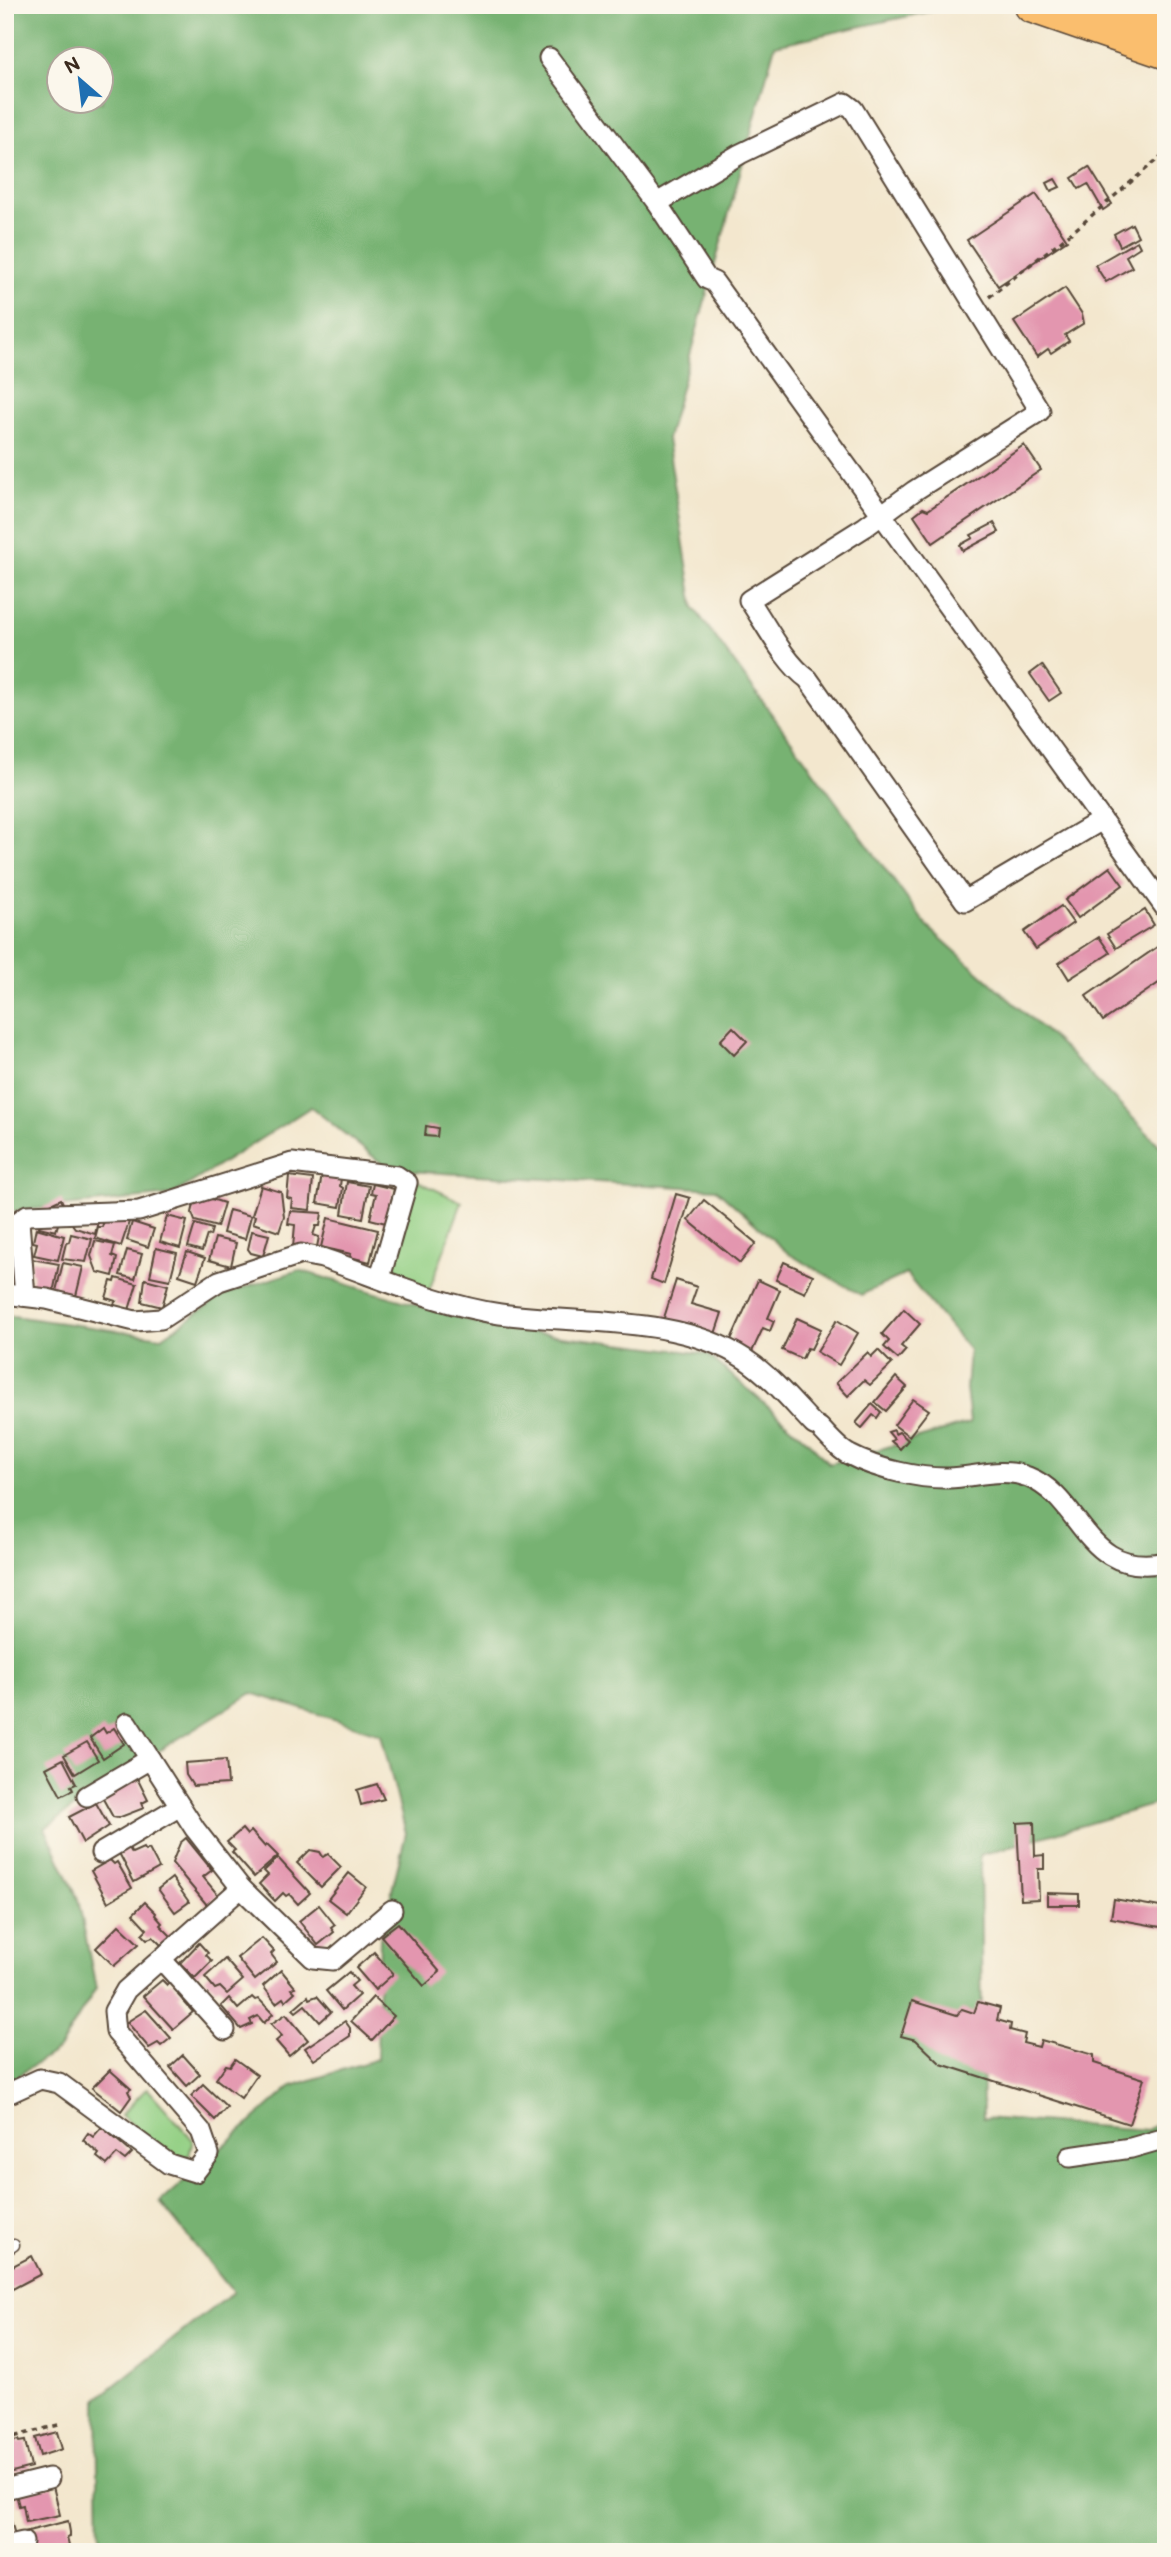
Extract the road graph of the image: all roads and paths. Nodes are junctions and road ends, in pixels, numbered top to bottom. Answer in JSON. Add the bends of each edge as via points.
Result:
{"nodes":[{"id":1,"x":1032,"y":5,"type":"edge"},
{"id":2,"x":1126,"y":5,"type":"edge"},
{"id":3,"x":1166,"y":18,"type":"edge"},
{"id":4,"x":1166,"y":51,"type":"edge"},
{"id":5,"x":549,"y":58,"type":"dead end"},
{"id":6,"x":1166,"y":152,"type":"edge"},
{"id":7,"x":657,"y":203,"type":"junction"},
{"id":8,"x":976,"y":307,"type":"junction"},
{"id":9,"x":882,"y":515,"type":"junction"},
{"id":10,"x":1102,"y":820,"type":"junction"},
{"id":11,"x":1166,"y":909,"type":"edge"},
{"id":12,"x":380,"y":1278,"type":"junction"},
{"id":13,"x":15,"y":1295,"type":"edge"},
{"id":14,"x":1166,"y":1562,"type":"edge"},
{"id":15,"x":127,"y":1723,"type":"dead end"},
{"id":16,"x":150,"y":1759,"type":"junction"},
{"id":17,"x":87,"y":1796,"type":"dead end"},
{"id":18,"x":180,"y":1806,"type":"junction"},
{"id":19,"x":100,"y":1853,"type":"dead end"},
{"id":20,"x":240,"y":1888,"type":"junction"},
{"id":21,"x":392,"y":1910,"type":"dead end"},
{"id":22,"x":162,"y":1960,"type":"junction"},
{"id":23,"x":225,"y":2030,"type":"dead end"},
{"id":24,"x":5,"y":2095,"type":"edge"},
{"id":25,"x":1166,"y":2138,"type":"edge"},
{"id":26,"x":1070,"y":2157,"type":"dead end"},
{"id":27,"x":62,"y":2424,"type":"dead end"},
{"id":28,"x":5,"y":2439,"type":"edge"},
{"id":29,"x":49,"y":2479,"type":"dead end"},
{"id":30,"x":5,"y":2489,"type":"edge"}],
"edges":[{"from":1,"to":4,"type":"highway"},
{"from":2,"to":3,"type":"highway"},
{"from":5,"to":7,"type":"street"},
{"from":6,"to":8,"type":"path"},
{"from":7,"to":8,"type":"street","via":[[845,103]]},
{"from":7,"to":9,"type":"street","via":[[707,279],[714,282]]},
{"from":8,"to":9,"type":"street","via":[[1040,411]]},
{"from":9,"to":10,"type":"street"},
{"from":9,"to":10,"type":"street","via":[[749,600],[780,646],[884,783],[965,901]]},
{"from":10,"to":11,"type":"street"},
{"from":12,"to":13,"type":"street","via":[[300,1254],[219,1281],[161,1319],[135,1321]]},
{"from":12,"to":13,"type":"street","via":[[407,1183],[397,1176],[292,1163],[139,1211],[27,1214],[19,1221]]},
{"from":12,"to":14,"type":"street","via":[[457,1305],[500,1314],[671,1329],[718,1344],[766,1375],[849,1455],[890,1470],[946,1478],[1006,1472],[1030,1478],[1054,1495],[1102,1550],[1127,1562]]},
{"from":15,"to":16,"type":"street"},
{"from":16,"to":17,"type":"street"},
{"from":16,"to":18,"type":"street"},
{"from":18,"to":19,"type":"street"},
{"from":18,"to":20,"type":"street"},
{"from":20,"to":21,"type":"street","via":[[313,1958],[333,1960]]},
{"from":20,"to":22,"type":"street"},
{"from":22,"to":23,"type":"street"},
{"from":22,"to":24,"type":"street","via":[[126,1990],[114,2011],[116,2032],[201,2131],[209,2154],[195,2172],[169,2164],[60,2083],[40,2079]]},
{"from":25,"to":26,"type":"street"},
{"from":27,"to":28,"type":"path"},
{"from":29,"to":30,"type":"street"}]}
